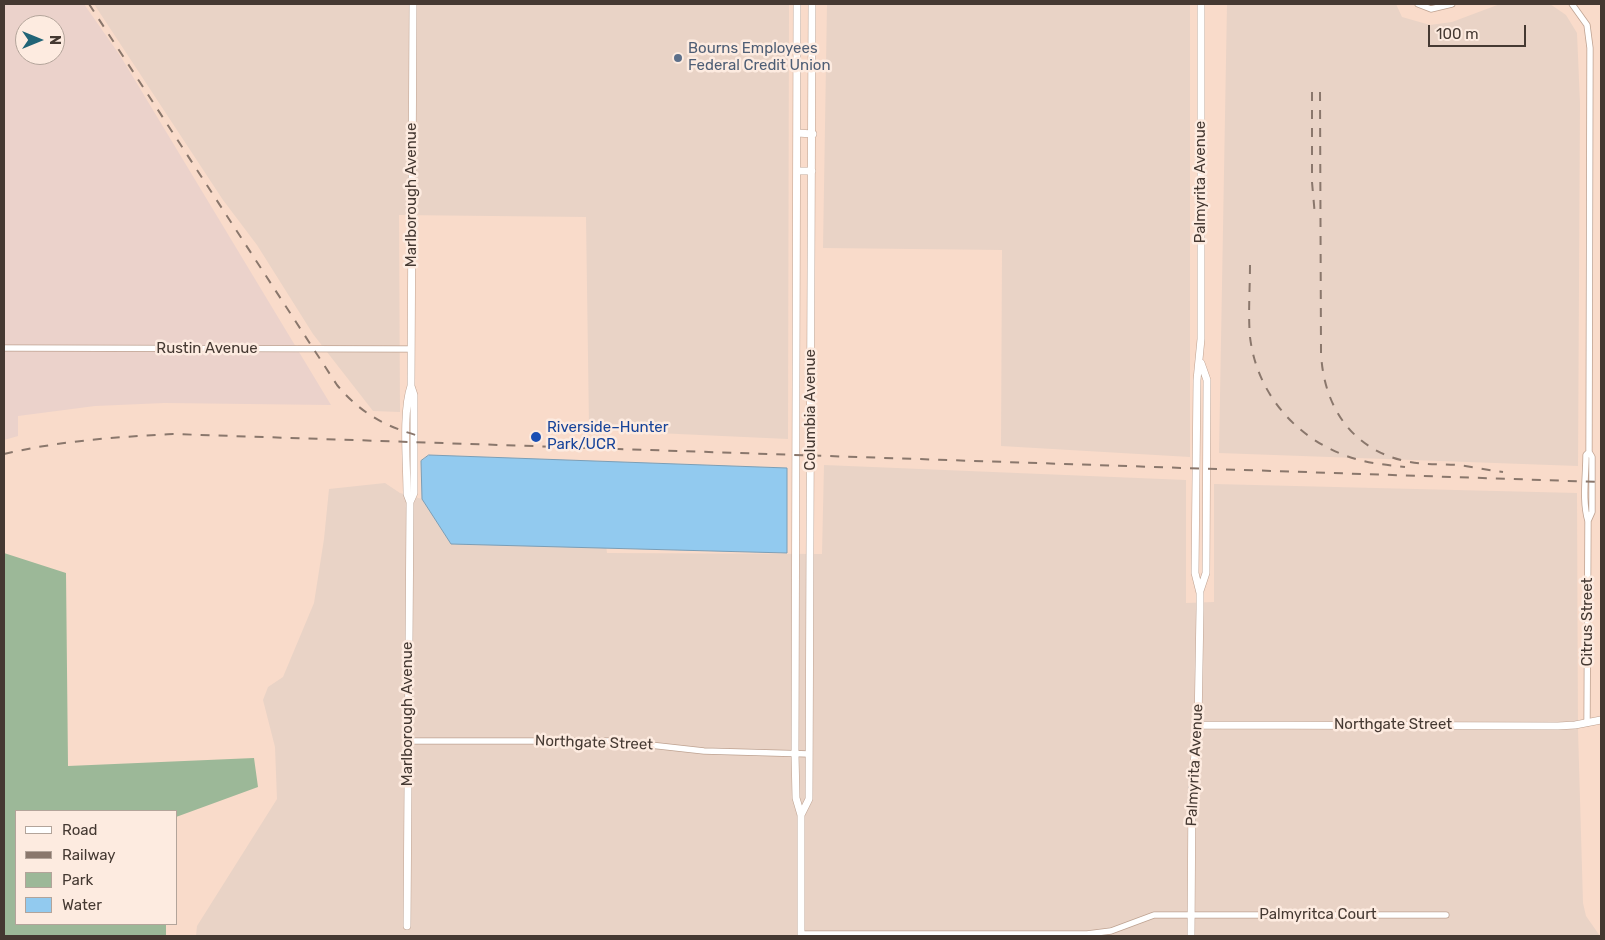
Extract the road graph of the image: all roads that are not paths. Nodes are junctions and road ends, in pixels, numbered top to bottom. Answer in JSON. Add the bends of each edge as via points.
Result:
{"nodes":[{"id":1,"x":413,"y":4,"type":"edge"},
{"id":2,"x":797,"y":4,"type":"edge"},
{"id":3,"x":812,"y":4,"type":"edge"},
{"id":4,"x":1200,"y":4,"type":"edge"},
{"id":5,"x":1418,"y":4,"type":"edge"},
{"id":6,"x":1452,"y":4,"type":"edge"},
{"id":7,"x":1572,"y":4,"type":"edge"},
{"id":8,"x":797,"y":133,"type":"junction"},
{"id":9,"x":813,"y":134,"type":"junction"},
{"id":10,"x":797,"y":171,"type":"junction"},
{"id":11,"x":812,"y":171,"type":"junction"},
{"id":12,"x":798,"y":338,"type":"junction"},
{"id":13,"x":812,"y":338,"type":"junction"},
{"id":14,"x":4,"y":348,"type":"edge"},
{"id":15,"x":411,"y":349,"type":"junction"},
{"id":16,"x":1200,"y":361,"type":"junction"},
{"id":17,"x":1200,"y":593,"type":"junction"},
{"id":18,"x":796,"y":636,"type":"junction"},
{"id":19,"x":809,"y":636,"type":"junction"},
{"id":20,"x":1601,"y":720,"type":"edge"},
{"id":21,"x":1587,"y":723,"type":"junction"},
{"id":22,"x":1198,"y":725,"type":"junction"},
{"id":23,"x":408,"y":741,"type":"junction"},
{"id":24,"x":795,"y":754,"type":"junction"},
{"id":25,"x":809,"y":754,"type":"junction"},
{"id":26,"x":801,"y":816,"type":"junction"},
{"id":27,"x":1191,"y":914,"type":"junction"},
{"id":28,"x":1446,"y":915,"type":"dead end"},
{"id":29,"x":407,"y":926,"type":"dead end"},
{"id":30,"x":801,"y":935,"type":"edge"},
{"id":31,"x":1191,"y":936,"type":"edge"}],
"edges":[{"from":1,"to":15,"type":"street","name":"Marlborough Avenue"},
{"from":2,"to":8,"type":"street","name":"Columbia Avenue"},
{"from":3,"to":9,"type":"street","name":"Columbia Avenue"},
{"from":4,"to":16,"type":"street","name":"Palmyrita Avenue"},
{"from":5,"to":6,"type":"street","via":[[1431,9]]},
{"from":7,"to":21,"type":"street","name":"Citrus Street","via":[[1586,25],[1590,43],[1589,452],[1586,455],[1585,513],[1588,521]]},
{"from":8,"to":9,"type":"street"},
{"from":8,"to":10,"type":"street","name":"Columbia Avenue"},
{"from":9,"to":11,"type":"street","name":"Columbia Avenue"},
{"from":10,"to":11,"type":"street"},
{"from":10,"to":12,"type":"street","name":"Columbia Avenue"},
{"from":11,"to":13,"type":"street","name":"Columbia Avenue"},
{"from":12,"to":13,"type":"street"},
{"from":12,"to":18,"type":"street","name":"Columbia Avenue"},
{"from":13,"to":19,"type":"street","name":"Columbia Avenue"},
{"from":14,"to":15,"type":"street","name":"Rustin Avenue"},
{"from":15,"to":23,"type":"street","name":"Marlborough Avenue","via":[[407,395],[407,494],[410,502]]},
{"from":16,"to":17,"type":"street","name":"Palmyrita Avenue","via":[[1197,380],[1195,563]]},
{"from":16,"to":17,"type":"street","name":"Palmyrita Avenue","via":[[1207,380],[1208,505],[1206,572]]},
{"from":17,"to":22,"type":"street","name":"Palmyrita Avenue"},
{"from":18,"to":19,"type":"street"},
{"from":18,"to":24,"type":"street","name":"Columbia Avenue"},
{"from":19,"to":25,"type":"street","name":"Columbia Avenue"},
{"from":20,"to":21,"type":"street","name":"Northgate Street"},
{"from":21,"to":22,"type":"street","name":"Northgate Street","via":[[1558,726]]},
{"from":22,"to":27,"type":"street","name":"Palmyrita Avenue","via":[[1192,783]]},
{"from":23,"to":24,"type":"street","name":"Northgate Street","via":[[630,742],[697,750]]},
{"from":23,"to":29,"type":"street","name":"Marlborough Avenue"},
{"from":24,"to":25,"type":"street","name":"Northgate Street"},
{"from":24,"to":26,"type":"street","name":"Columbia Avenue","via":[[796,798]]},
{"from":25,"to":26,"type":"street","name":"Columbia Avenue","via":[[809,799]]},
{"from":26,"to":30,"type":"street","name":"Columbia Avenue"},
{"from":27,"to":28,"type":"street","name":"Palmyritca Court"},
{"from":27,"to":30,"type":"street","via":[[1154,915],[1100,933]]},
{"from":27,"to":31,"type":"street","name":"Palmyrita Avenue"}]}
